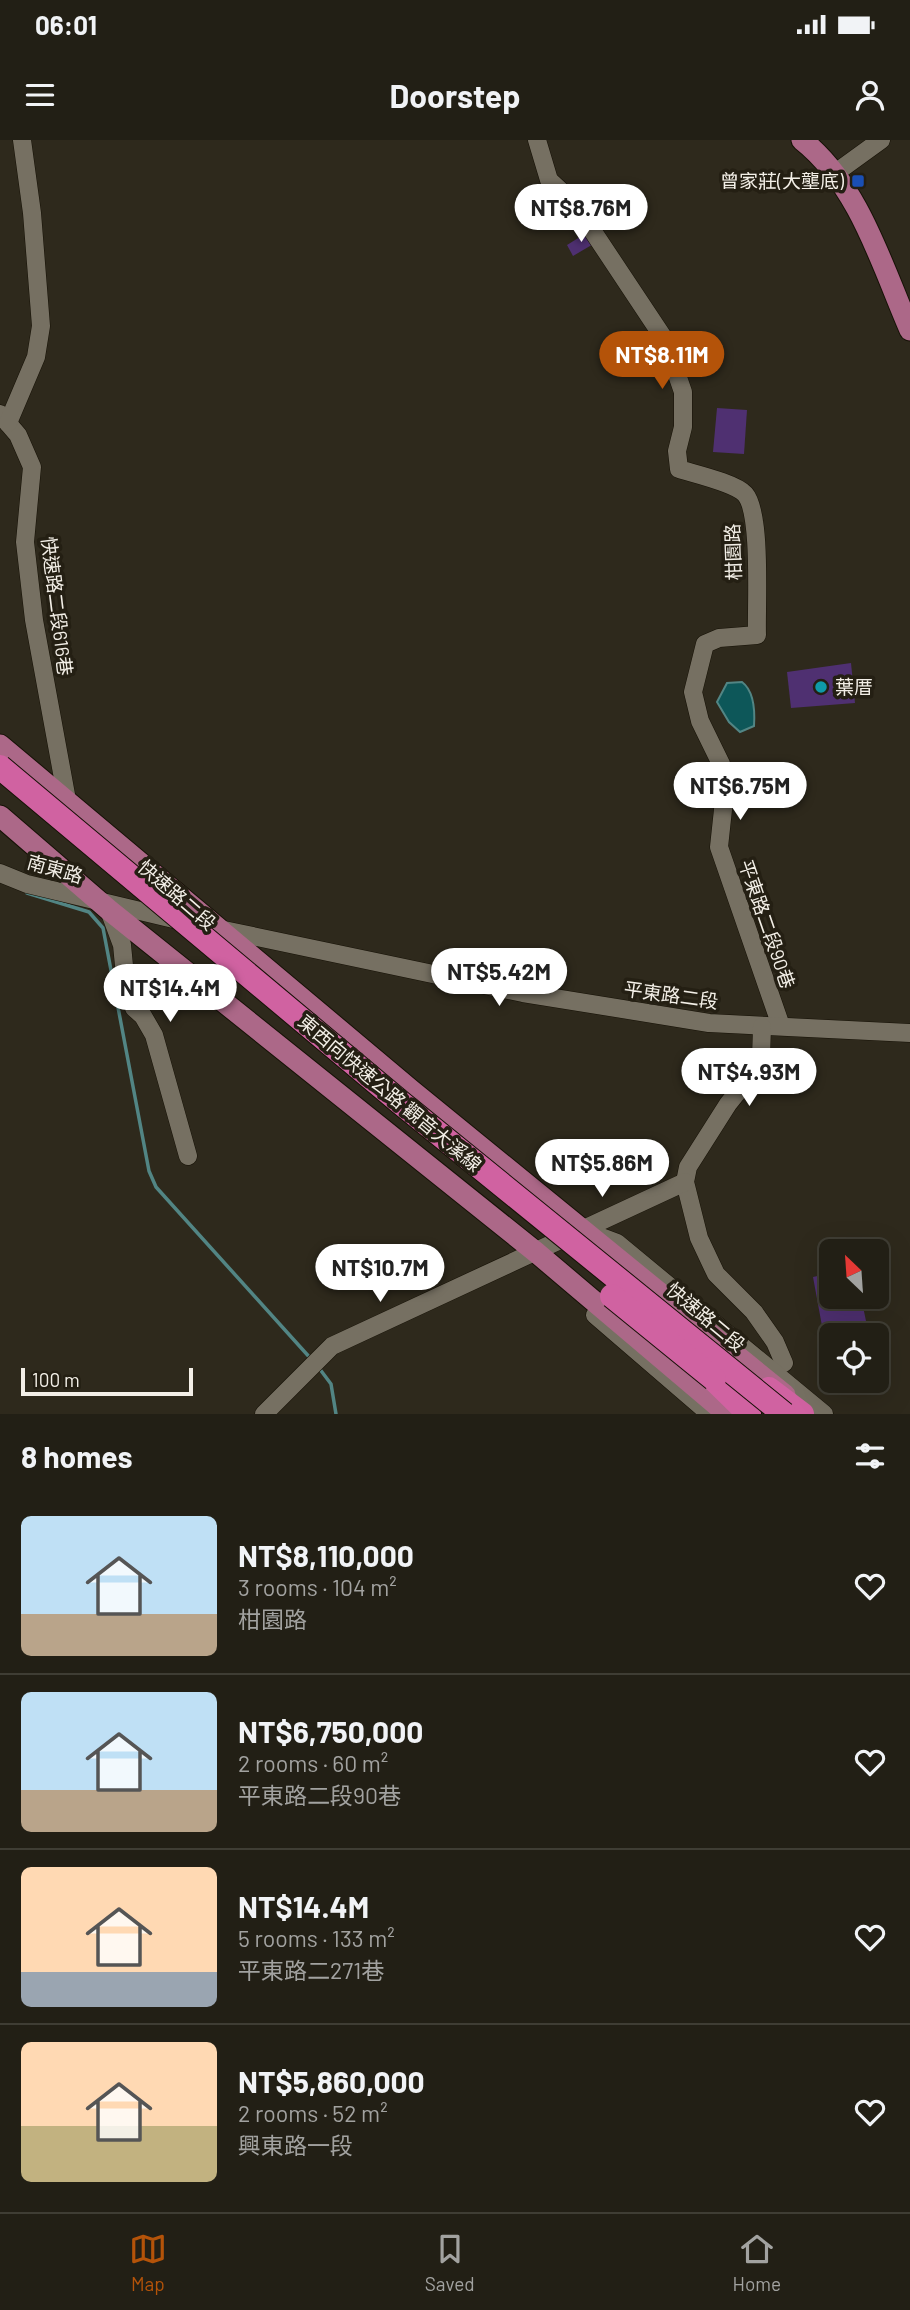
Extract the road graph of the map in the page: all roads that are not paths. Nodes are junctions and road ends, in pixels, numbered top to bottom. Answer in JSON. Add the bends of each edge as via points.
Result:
{"nodes":[{"id":1,"x":22,"y":140,"type":"edge"},
{"id":2,"x":537,"y":140,"type":"edge"},
{"id":3,"x":802,"y":140,"type":"edge"},
{"id":4,"x":881,"y":140,"type":"edge"},
{"id":5,"x":834,"y":174,"type":"junction"},
{"id":6,"x":910,"y":330,"type":"edge"},
{"id":7,"x":4,"y":418,"type":"edge"},
{"id":8,"x":757,"y":635,"type":"joint"},
{"id":9,"x":0,"y":745,"type":"edge"},
{"id":10,"x":0,"y":767,"type":"edge"},
{"id":11,"x":0,"y":788,"type":"edge"},
{"id":12,"x":67,"y":800,"type":"junction"},
{"id":13,"x":0,"y":816,"type":"edge"},
{"id":14,"x":0,"y":873,"type":"edge"},
{"id":15,"x":105,"y":906,"type":"junction"},
{"id":16,"x":217,"y":929,"type":"junction"},
{"id":17,"x":780,"y":1026,"type":"junction"},
{"id":18,"x":762,"y":1027,"type":"junction"},
{"id":19,"x":910,"y":1032,"type":"edge"},
{"id":20,"x":188,"y":1156,"type":"dead end"},
{"id":21,"x":685,"y":1182,"type":"junction"},
{"id":22,"x":583,"y":1230,"type":"junction"},
{"id":23,"x":537,"y":1254,"type":"junction"},
{"id":24,"x":706,"y":1362,"type":"junction"},
{"id":25,"x":784,"y":1363,"type":"dead end"},
{"id":26,"x":264,"y":1414,"type":"edge"},
{"id":27,"x":710,"y":1414,"type":"edge"},
{"id":28,"x":727,"y":1414,"type":"edge"},
{"id":29,"x":748,"y":1414,"type":"edge"},
{"id":30,"x":758,"y":1414,"type":"edge"},
{"id":31,"x":784,"y":1414,"type":"edge"},
{"id":32,"x":802,"y":1414,"type":"edge"},
{"id":33,"x":808,"y":1414,"type":"edge"},
{"id":34,"x":824,"y":1414,"type":"edge"}],
"edges":[{"from":1,"to":7,"type":"street","name":"快速路二段616巷","via":[[41,326],[36,357]]},
{"from":2,"to":8,"type":"street","name":"柑園路","via":[[549,180],[574,203],[665,340],[683,392],[679,469],[737,489],[746,495],[753,510],[758,555]]},
{"from":3,"to":5,"type":"main road"},
{"from":4,"to":5,"type":"street"},
{"from":5,"to":6,"type":"main road","via":[[858,210]]},
{"from":7,"to":12,"type":"street","name":"快速路二段616巷","via":[[33,467],[25,542],[34,620]]},
{"from":8,"to":17,"type":"street","name":"平東路二段90巷","via":[[719,638],[705,644],[693,692],[700,721],[721,764],[725,791],[719,848]]},
{"from":9,"to":12,"type":"main road","name":"快速路二段"},
{"from":10,"to":24,"type":"highway","name":"東西向快速公路 觀音大溪線","bridge":true},
{"from":11,"to":24,"type":"highway","name":"東西向快速公路 觀音大溪線","bridge":true,"via":[[390,1114]]},
{"from":12,"to":16,"type":"main road","name":"快速路二段"},
{"from":13,"to":15,"type":"main road"},
{"from":14,"to":15,"type":"street","name":"南東路"},
{"from":15,"to":16,"type":"street","name":"平東路二段"},
{"from":15,"to":20,"type":"street","via":[[122,946],[134,1009],[154,1035]]},
{"from":15,"to":23,"type":"main road"},
{"from":16,"to":18,"type":"street","name":"平東路二段","via":[[523,993],[709,1023]]},
{"from":16,"to":22,"type":"main road","name":"快速路二段"},
{"from":17,"to":18,"type":"street","name":"平東路二段"},
{"from":17,"to":19,"type":"street","name":"平東路二段"},
{"from":18,"to":21,"type":"street","via":[[761,1058],[688,1167]]},
{"from":21,"to":22,"type":"street"},
{"from":21,"to":25,"type":"street","via":[[699,1238],[716,1274],[754,1312]]},
{"from":22,"to":23,"type":"street"},
{"from":22,"to":33,"type":"main road","name":"快速路二段"},
{"from":22,"to":34,"type":"street","name":"快速路二段","via":[[617,1243]]},
{"from":23,"to":26,"type":"street","via":[[332,1346]]},
{"from":23,"to":27,"type":"street","via":[[540,1269]]},
{"from":23,"to":28,"type":"main road"},
{"from":24,"to":29,"type":"highway","bridge":true},
{"from":24,"to":30,"type":"highway","name":"東西向快速公路 觀音大溪線","bridge":true},
{"from":24,"to":31,"type":"highway","name":"東西向快速公路 觀音大溪線","bridge":true},
{"from":24,"to":32,"type":"highway","bridge":true,"via":[[759,1382]]}]}
